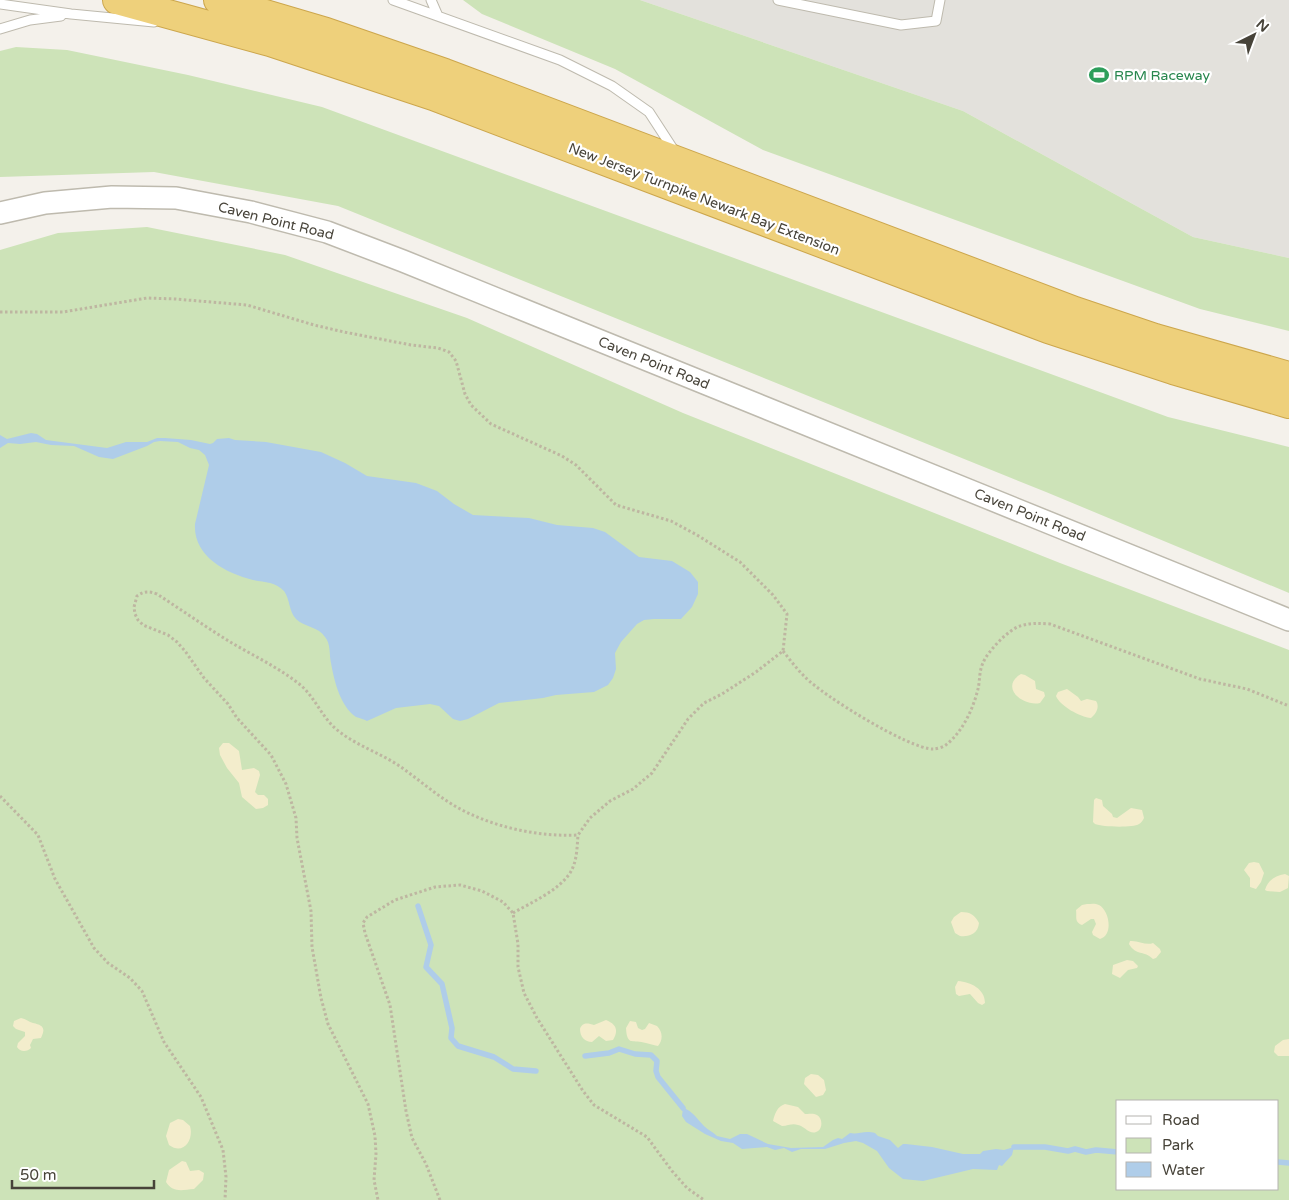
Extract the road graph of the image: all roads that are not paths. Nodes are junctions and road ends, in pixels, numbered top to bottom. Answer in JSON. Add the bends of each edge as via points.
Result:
{"nodes":[{"id":1,"x":117,"y":0,"type":"edge"},
{"id":2,"x":218,"y":0,"type":"edge"},
{"id":3,"x":393,"y":0,"type":"edge"},
{"id":4,"x":432,"y":0,"type":"edge"},
{"id":5,"x":778,"y":0,"type":"edge"},
{"id":6,"x":940,"y":0,"type":"edge"},
{"id":7,"x":0,"y":4,"type":"edge"},
{"id":8,"x":71,"y":14,"type":"junction"},
{"id":9,"x":438,"y":16,"type":"junction"},
{"id":10,"x":160,"y":23,"type":"dead end"},
{"id":11,"x":170,"y":24,"type":"dead end"},
{"id":12,"x":0,"y":29,"type":"edge"},
{"id":13,"x":229,"y":30,"type":"junction"},
{"id":14,"x":682,"y":163,"type":"junction"},
{"id":15,"x":0,"y":213,"type":"edge"},
{"id":16,"x":1289,"y":376,"type":"edge"},
{"id":17,"x":1289,"y":404,"type":"edge"},
{"id":18,"x":1289,"y":620,"type":"edge"}],
"edges":[{"from":1,"to":13,"type":"highway","name":"New Jersey Turnpike Newark Bay Extension"},
{"from":2,"to":14,"type":"highway","name":"New Jersey Turnpike Newark Bay Extension","via":[[414,62]]},
{"from":3,"to":9,"type":"lane"},
{"from":4,"to":9,"type":"lane"},
{"from":5,"to":6,"type":"lane","via":[[901,25],[936,20]]},
{"from":7,"to":8,"type":"lane"},
{"from":8,"to":10,"type":"lane"},
{"from":8,"to":12,"type":"lane","via":[[30,20]]},
{"from":9,"to":14,"type":"lane","via":[[560,60],[612,86],[649,112]]},
{"from":11,"to":13,"type":"lane"},
{"from":13,"to":17,"type":"highway","name":"New Jersey Turnpike Newark Bay Extension","via":[[433,96],[1048,329]]},
{"from":14,"to":16,"type":"highway","name":"New Jersey Turnpike Newark Bay Extension","via":[[1060,306],[1156,338]]},
{"from":15,"to":18,"type":"street","name":"Caven Point Road","via":[[45,203],[112,197],[176,198],[251,212],[327,232]]}]}
